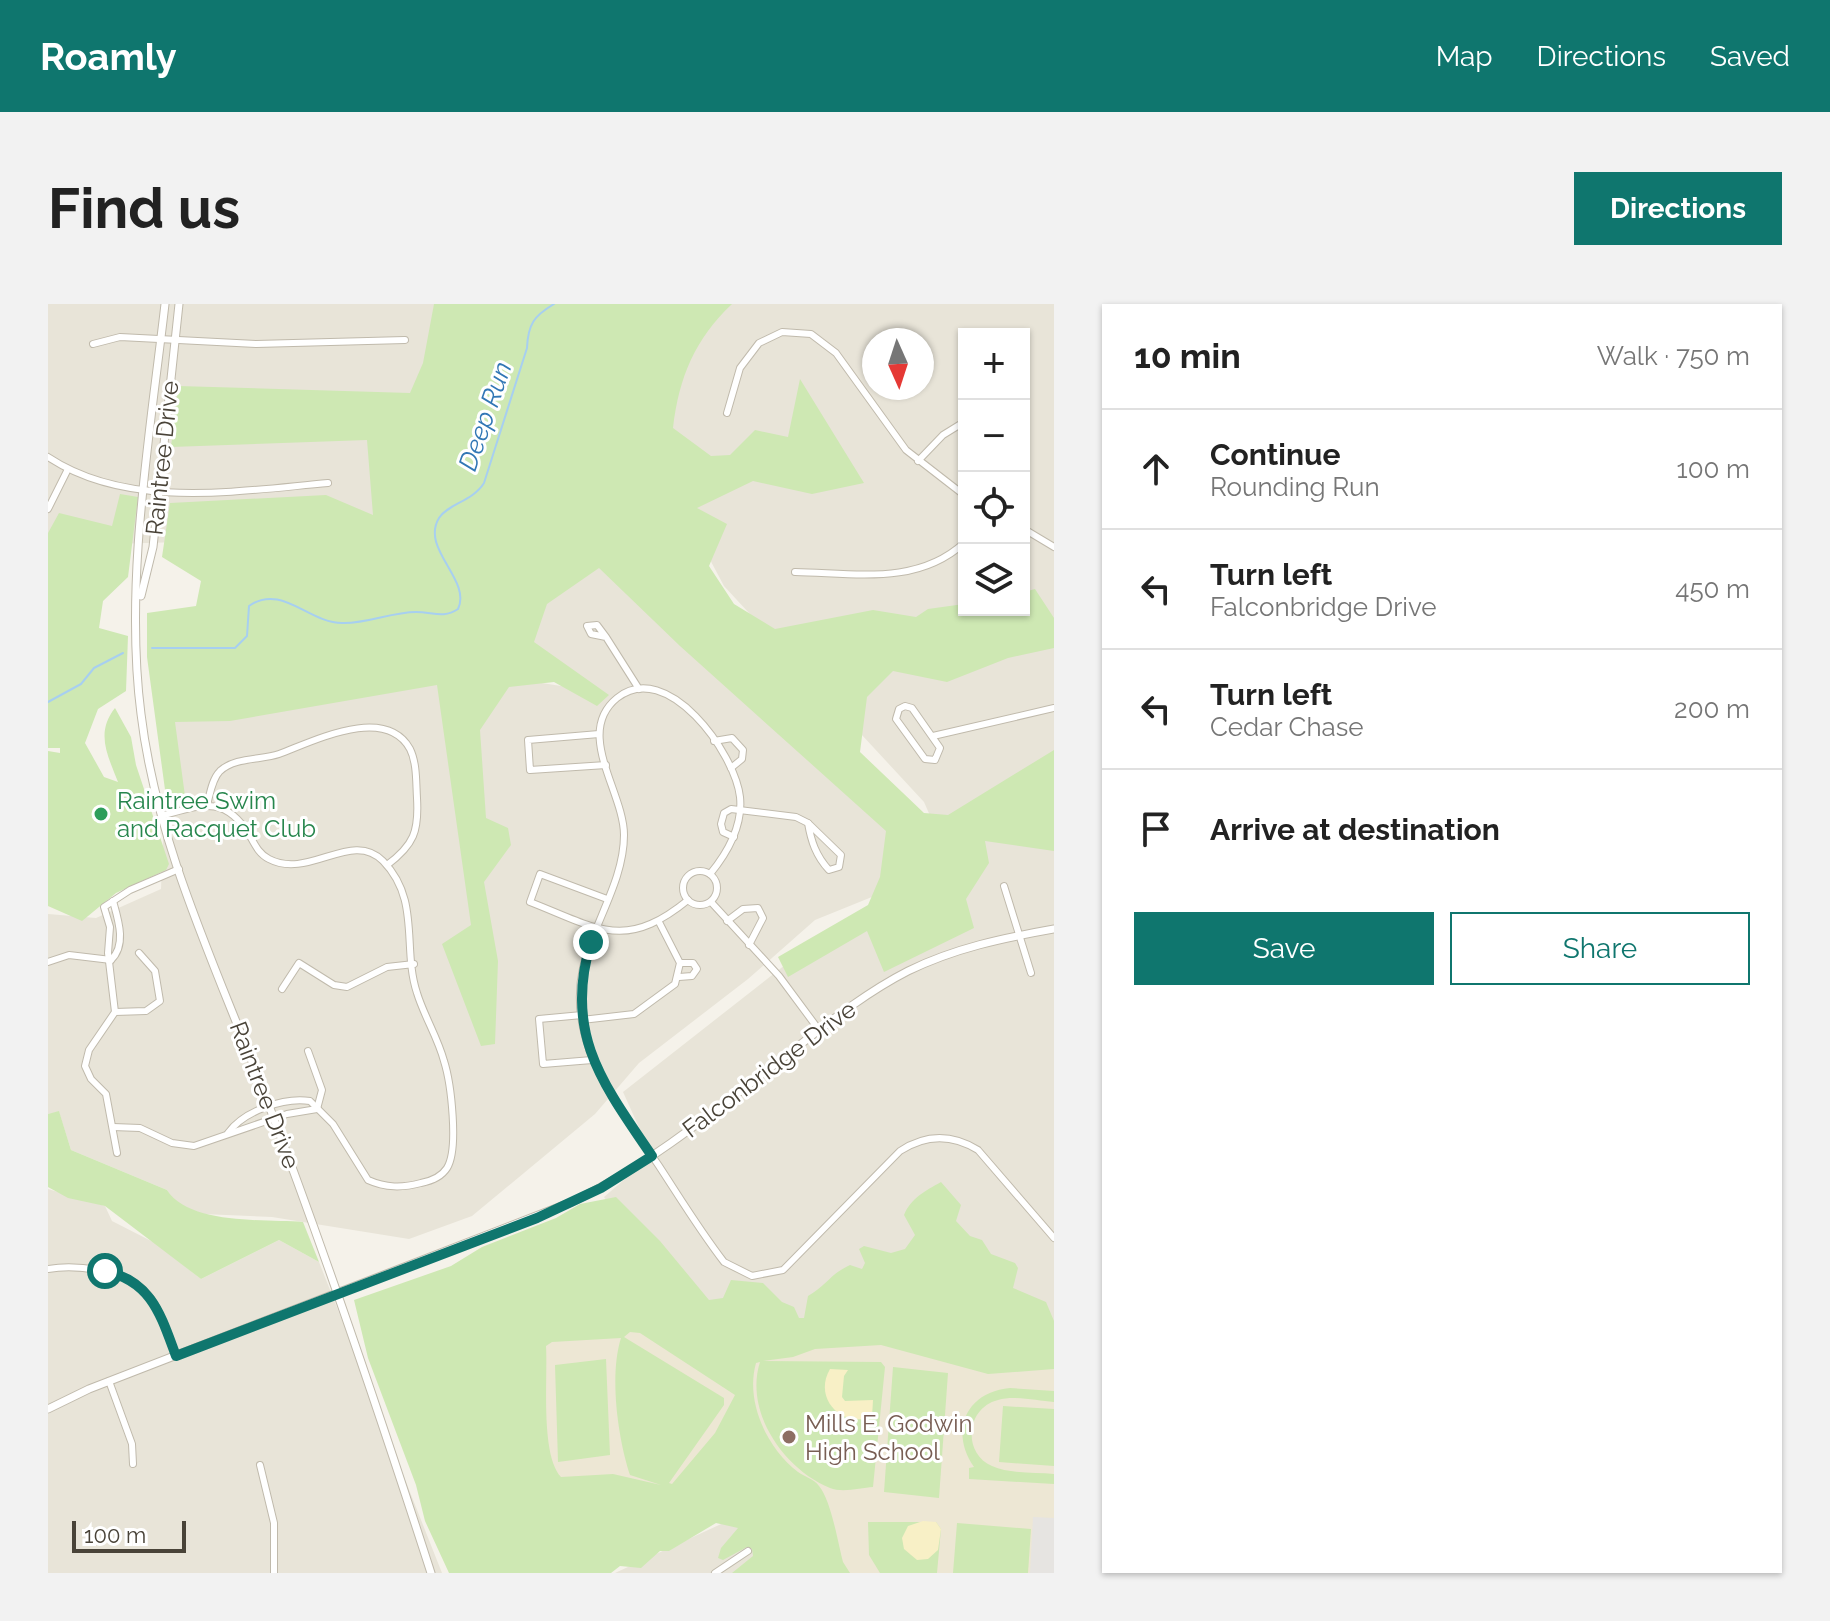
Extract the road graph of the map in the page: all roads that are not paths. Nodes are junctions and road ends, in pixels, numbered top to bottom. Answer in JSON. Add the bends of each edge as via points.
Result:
{"nodes":[{"id":1,"x":165,"y":304,"type":"edge"},
{"id":2,"x":179,"y":304,"type":"edge"},
{"id":3,"x":161,"y":340,"type":"junction"},
{"id":4,"x":175,"y":340,"type":"junction"},
{"id":5,"x":405,"y":340,"type":"dead end"},
{"id":6,"x":93,"y":344,"type":"dead end"},
{"id":7,"x":727,"y":413,"type":"dead end"},
{"id":8,"x":958,"y":426,"type":"edge"},
{"id":9,"x":48,"y":457,"type":"edge"},
{"id":10,"x":918,"y":461,"type":"junction"},
{"id":11,"x":68,"y":469,"type":"junction"},
{"id":12,"x":328,"y":483,"type":"dead end"},
{"id":13,"x":144,"y":488,"type":"junction"},
{"id":14,"x":159,"y":490,"type":"junction"},
{"id":15,"x":958,"y":491,"type":"edge"},
{"id":16,"x":48,"y":509,"type":"edge"},
{"id":17,"x":1030,"y":533,"type":"edge"},
{"id":18,"x":963,"y":544,"type":"edge"},
{"id":19,"x":1054,"y":547,"type":"edge"},
{"id":20,"x":795,"y":572,"type":"dead end"},
{"id":21,"x":138,"y":610,"type":"junction"},
{"id":22,"x":606,"y":637,"type":"dead end"},
{"id":23,"x":639,"y":689,"type":"junction"},
{"id":24,"x":1054,"y":708,"type":"edge"},
{"id":25,"x":599,"y":734,"type":"junction"},
{"id":26,"x":933,"y":736,"type":"junction"},
{"id":27,"x":714,"y":741,"type":"junction"},
{"id":28,"x":606,"y":765,"type":"junction"},
{"id":29,"x":731,"y":768,"type":"junction"},
{"id":30,"x":207,"y":805,"type":"junction"},
{"id":31,"x":739,"y":810,"type":"junction"},
{"id":32,"x":161,"y":816,"type":"junction"},
{"id":33,"x":808,"y":823,"type":"junction"},
{"id":34,"x":734,"y":837,"type":"junction"},
{"id":35,"x":387,"y":865,"type":"junction"},
{"id":36,"x":179,"y":869,"type":"junction"},
{"id":37,"x":710,"y":874,"type":"junction"},
{"id":38,"x":1004,"y":886,"type":"dead end"},
{"id":39,"x":607,"y":899,"type":"junction"},
{"id":40,"x":688,"y":900,"type":"junction"},
{"id":41,"x":113,"y":901,"type":"junction"},
{"id":42,"x":711,"y":902,"type":"junction"},
{"id":43,"x":727,"y":921,"type":"junction"},
{"id":44,"x":659,"y":922,"type":"junction"},
{"id":45,"x":596,"y":928,"type":"junction"},
{"id":46,"x":1054,"y":929,"type":"edge"},
{"id":47,"x":1020,"y":935,"type":"junction"},
{"id":48,"x":749,"y":945,"type":"junction"},
{"id":49,"x":139,"y":953,"type":"dead end"},
{"id":50,"x":111,"y":960,"type":"junction"},
{"id":51,"x":48,"y":962,"type":"edge"},
{"id":52,"x":680,"y":963,"type":"junction"},
{"id":53,"x":414,"y":964,"type":"junction"},
{"id":54,"x":1031,"y":973,"type":"dead end"},
{"id":55,"x":679,"y":977,"type":"junction"},
{"id":56,"x":282,"y":989,"type":"dead end"},
{"id":57,"x":115,"y":1012,"type":"junction"},
{"id":58,"x":582,"y":1018,"type":"junction"},
{"id":59,"x":819,"y":1030,"type":"junction"},
{"id":60,"x":308,"y":1051,"type":"dead end"},
{"id":61,"x":592,"y":1060,"type":"junction"},
{"id":62,"x":270,"y":1107,"type":"junction"},
{"id":63,"x":317,"y":1109,"type":"junction"},
{"id":64,"x":274,"y":1118,"type":"junction"},
{"id":65,"x":113,"y":1127,"type":"junction"},
{"id":66,"x":228,"y":1133,"type":"junction"},
{"id":67,"x":117,"y":1153,"type":"dead end"},
{"id":68,"x":652,"y":1156,"type":"junction"},
{"id":69,"x":1054,"y":1238,"type":"edge"},
{"id":70,"x":48,"y":1269,"type":"edge"},
{"id":71,"x":339,"y":1294,"type":"junction"},
{"id":72,"x":176,"y":1356,"type":"junction"},
{"id":73,"x":109,"y":1381,"type":"junction"},
{"id":74,"x":48,"y":1409,"type":"edge"},
{"id":75,"x":133,"y":1464,"type":"dead end"},
{"id":76,"x":260,"y":1465,"type":"dead end"},
{"id":77,"x":748,"y":1551,"type":"dead end"},
{"id":78,"x":274,"y":1573,"type":"edge"},
{"id":79,"x":431,"y":1573,"type":"edge"},
{"id":80,"x":715,"y":1573,"type":"edge"}],
"edges":[{"from":1,"to":3,"type":"street","name":"Raintree Drive"},
{"from":2,"to":4,"type":"street","name":"Raintree Drive"},
{"from":3,"to":4,"type":"street"},
{"from":3,"to":6,"type":"street","via":[[109,337]]},
{"from":3,"to":13,"type":"street","name":"Raintree Drive"},
{"from":4,"to":5,"type":"street"},
{"from":4,"to":14,"type":"street","name":"Raintree Drive"},
{"from":7,"to":10,"type":"street","via":[[740,368],[759,343],[782,332],[811,334],[836,353],[886,427]]},
{"from":8,"to":10,"type":"street"},
{"from":9,"to":11,"type":"street"},
{"from":10,"to":15,"type":"street"},
{"from":11,"to":13,"type":"street","via":[[103,482]]},
{"from":11,"to":16,"type":"street"},
{"from":12,"to":14,"type":"street","via":[[217,493]]},
{"from":13,"to":14,"type":"street"},
{"from":13,"to":21,"type":"street","name":"Raintree Drive"},
{"from":14,"to":21,"type":"street","name":"Raintree Drive"},
{"from":17,"to":19,"type":"street"},
{"from":18,"to":20,"type":"street","via":[[936,564],[908,573]]},
{"from":21,"to":32,"type":"street","name":"Raintree Drive","via":[[140,710]]},
{"from":22,"to":23,"type":"street"},
{"from":23,"to":25,"type":"street","via":[[610,705]]},
{"from":23,"to":27,"type":"street","via":[[674,697]]},
{"from":24,"to":26,"type":"street"},
{"from":25,"to":28,"type":"street"},
{"from":25,"to":28,"type":"street","via":[[528,740],[530,770]]},
{"from":26,"to":26,"type":"street","via":[[912,708],[899,709],[896,719],[928,760],[935,760],[940,751]]},
{"from":27,"to":29,"type":"street"},
{"from":27,"to":29,"type":"street","via":[[732,738],[743,750],[742,759]]},
{"from":28,"to":39,"type":"street","via":[[624,835]]},
{"from":29,"to":31,"type":"street"},
{"from":30,"to":32,"type":"street"},
{"from":30,"to":35,"type":"street","via":[[237,818],[271,860],[299,865],[351,849]]},
{"from":30,"to":35,"type":"street","via":[[218,773],[234,763],[278,754],[328,733],[386,730],[403,740],[412,755],[419,824],[407,849]]},
{"from":31,"to":33,"type":"street"},
{"from":31,"to":34,"type":"street"},
{"from":31,"to":34,"type":"street","via":[[726,811],[722,817],[721,830]]},
{"from":32,"to":36,"type":"street","name":"Raintree Drive"},
{"from":33,"to":33,"type":"street","via":[[823,863],[829,870],[839,867],[841,855]]},
{"from":34,"to":37,"type":"street"},
{"from":35,"to":53,"type":"street","via":[[406,898]]},
{"from":36,"to":41,"type":"street"},
{"from":36,"to":62,"type":"street","name":"Raintree Drive"},
{"from":37,"to":40,"type":"street","via":[[701,870],[687,876],[682,889]]},
{"from":37,"to":42,"type":"street","via":[[717,890]]},
{"from":38,"to":47,"type":"street"},
{"from":39,"to":45,"type":"street"},
{"from":39,"to":45,"type":"street","via":[[540,874],[530,902]]},
{"from":40,"to":42,"type":"street"},
{"from":40,"to":44,"type":"street"},
{"from":41,"to":50,"type":"street","via":[[120,933]]},
{"from":41,"to":50,"type":"street","via":[[104,907]]},
{"from":42,"to":43,"type":"street"},
{"from":43,"to":48,"type":"street"},
{"from":43,"to":48,"type":"street","via":[[743,909],[758,908],[763,918]]},
{"from":44,"to":45,"type":"street","via":[[621,932]]},
{"from":44,"to":52,"type":"street"},
{"from":45,"to":58,"type":"street","via":[[581,977]]},
{"from":46,"to":47,"type":"street","name":"Falconbridge Drive"},
{"from":47,"to":54,"type":"street"},
{"from":47,"to":59,"type":"street","name":"Falconbridge Drive","via":[[962,949],[908,971]]},
{"from":48,"to":59,"type":"street"},
{"from":49,"to":57,"type":"street","via":[[155,971],[160,1001],[146,1011]]},
{"from":50,"to":51,"type":"street","via":[[69,955]]},
{"from":50,"to":57,"type":"street"},
{"from":52,"to":55,"type":"street"},
{"from":52,"to":55,"type":"street","via":[[693,963],[697,969],[692,976]]},
{"from":53,"to":56,"type":"street","via":[[387,967],[347,987],[298,963]]},
{"from":53,"to":63,"type":"street","via":[[416,992],[448,1077],[453,1146],[447,1168],[417,1184],[375,1183]]},
{"from":55,"to":58,"type":"street","via":[[634,1014]]},
{"from":57,"to":65,"type":"street","via":[[89,1050],[85,1066],[106,1094]]},
{"from":58,"to":61,"type":"street"},
{"from":58,"to":61,"type":"street","via":[[539,1019],[543,1064]]},
{"from":59,"to":68,"type":"street","name":"Falconbridge Drive"},
{"from":60,"to":63,"type":"street","via":[[322,1090]]},
{"from":61,"to":68,"type":"street"},
{"from":62,"to":63,"type":"street","via":[[298,1099]]},
{"from":62,"to":64,"type":"street","name":"Raintree Drive"},
{"from":62,"to":66,"type":"street","via":[[236,1122]]},
{"from":63,"to":64,"type":"street"},
{"from":64,"to":66,"type":"street"},
{"from":64,"to":71,"type":"street","name":"Raintree Drive"},
{"from":65,"to":66,"type":"street","via":[[140,1128],[187,1146]]},
{"from":65,"to":67,"type":"street"},
{"from":68,"to":69,"type":"street","via":[[724,1262],[752,1276],[769,1275],[792,1263],[900,1151],[930,1138],[957,1140],[978,1150]]},
{"from":68,"to":71,"type":"street","name":"Falconbridge Drive","via":[[537,1218]]},
{"from":70,"to":72,"type":"street","via":[[82,1267],[133,1280],[156,1305]]},
{"from":71,"to":72,"type":"street","name":"Falconbridge Drive"},
{"from":71,"to":79,"type":"street","name":"Raintree Drive"},
{"from":72,"to":73,"type":"street","name":"Falconbridge Drive"},
{"from":73,"to":74,"type":"street","name":"Falconbridge Drive"},
{"from":73,"to":75,"type":"street","via":[[132,1444]]},
{"from":76,"to":78,"type":"street","via":[[274,1523]]},
{"from":77,"to":80,"type":"street"}]}
